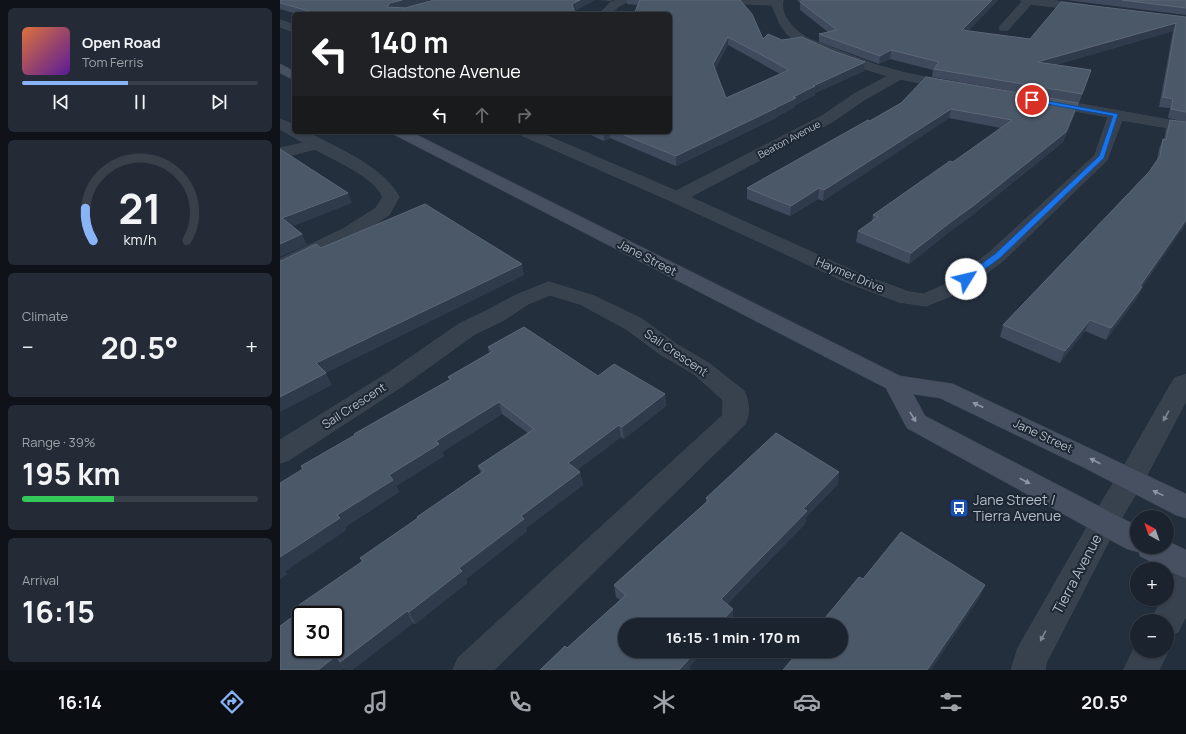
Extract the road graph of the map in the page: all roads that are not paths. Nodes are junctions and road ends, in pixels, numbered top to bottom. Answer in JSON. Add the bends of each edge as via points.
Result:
{"nodes":[{"id":1,"x":625,"y":0,"type":"edge"},
{"id":2,"x":727,"y":0,"type":"edge"},
{"id":3,"x":1027,"y":0,"type":"edge"},
{"id":4,"x":778,"y":1,"type":"edge"},
{"id":5,"x":1100,"y":9,"type":"edge"},
{"id":6,"x":606,"y":12,"type":"edge"},
{"id":7,"x":280,"y":23,"type":"edge"},
{"id":8,"x":292,"y":28,"type":"edge"},
{"id":9,"x":1004,"y":28,"type":"dead end"},
{"id":10,"x":280,"y":68,"type":"edge"},
{"id":11,"x":292,"y":75,"type":"edge"},
{"id":12,"x":898,"y":76,"type":"junction"},
{"id":13,"x":967,"y":88,"type":"edge"},
{"id":14,"x":1034,"y":100,"type":"edge"},
{"id":15,"x":1116,"y":115,"type":"junction"},
{"id":16,"x":280,"y":123,"type":"edge"},
{"id":17,"x":1186,"y":127,"type":"edge"},
{"id":18,"x":292,"y":130,"type":"edge"},
{"id":19,"x":298,"y":134,"type":"edge"},
{"id":20,"x":404,"y":134,"type":"edge"},
{"id":21,"x":531,"y":134,"type":"edge"},
{"id":22,"x":316,"y":144,"type":"junction"},
{"id":23,"x":280,"y":153,"type":"edge"},
{"id":24,"x":677,"y":197,"type":"junction"},
{"id":25,"x":280,"y":266,"type":"edge"},
{"id":26,"x":895,"y":383,"type":"junction"},
{"id":27,"x":1186,"y":384,"type":"edge"},
{"id":28,"x":280,"y":454,"type":"edge"},
{"id":29,"x":1130,"y":480,"type":"junction"},
{"id":30,"x":1186,"y":507,"type":"edge"},
{"id":31,"x":1104,"y":523,"type":"junction"},
{"id":32,"x":1130,"y":536,"type":"edge"},
{"id":33,"x":1165,"y":554,"type":"edge"},
{"id":34,"x":1186,"y":565,"type":"edge"},
{"id":35,"x":1186,"y":584,"type":"edge"},
{"id":36,"x":1171,"y":614,"type":"edge"},
{"id":37,"x":1147,"y":658,"type":"edge"},
{"id":38,"x":470,"y":670,"type":"edge"},
{"id":39,"x":1028,"y":670,"type":"edge"},
{"id":40,"x":1141,"y":670,"type":"edge"}],
"edges":[{"from":1,"to":6,"type":"street"},
{"from":2,"to":4,"type":"street"},
{"from":3,"to":5,"type":"street"},
{"from":3,"to":9,"type":"street"},
{"from":4,"to":12,"type":"street","via":[[779,13],[787,27],[809,43]]},
{"from":7,"to":8,"type":"street"},
{"from":10,"to":11,"type":"main road"},
{"from":12,"to":13,"type":"street"},
{"from":12,"to":24,"type":"street","name":"Beaton Avenue","via":[[859,96],[827,119]]},
{"from":14,"to":15,"type":"street"},
{"from":15,"to":17,"type":"street"},
{"from":15,"to":24,"type":"street","name":"Haymer Drive","via":[[1102,157],[997,256],[956,287],[926,300],[906,298],[860,280]]},
{"from":16,"to":18,"type":"street"},
{"from":19,"to":22,"type":"street"},
{"from":20,"to":26,"type":"main road","name":"Jane Street"},
{"from":21,"to":24,"type":"street","name":"Haymer Drive"},
{"from":22,"to":23,"type":"street"},
{"from":22,"to":25,"type":"street","via":[[380,181],[391,197],[382,210],[349,233]]},
{"from":29,"to":26,"type":"main road","name":"Jane Street","one_way":true,"via":[[1094,460],[946,390]]},
{"from":26,"to":31,"type":"main road","one_way":true,"via":[[916,422]]},
{"from":27,"to":29,"type":"street","name":"Tierra Avenue","one_way":true,"via":[[1183,384]]},
{"from":28,"to":38,"type":"street","name":"Sail Crescent","via":[[396,379],[467,329],[549,288],[587,300],[634,324],[668,349],[702,369],[735,397],[736,418]]},
{"from":30,"to":29,"type":"main road","name":"Jane Street","one_way":true},
{"from":29,"to":31,"type":"street","name":"Tierra Avenue"},
{"from":31,"to":32,"type":"main road"},
{"from":31,"to":39,"type":"street","name":"Tierra Avenue","one_way":true,"via":[[1030,660]]},
{"from":33,"to":34,"type":"main road"},
{"from":35,"to":36,"type":"street"},
{"from":37,"to":40,"type":"street"}]}
